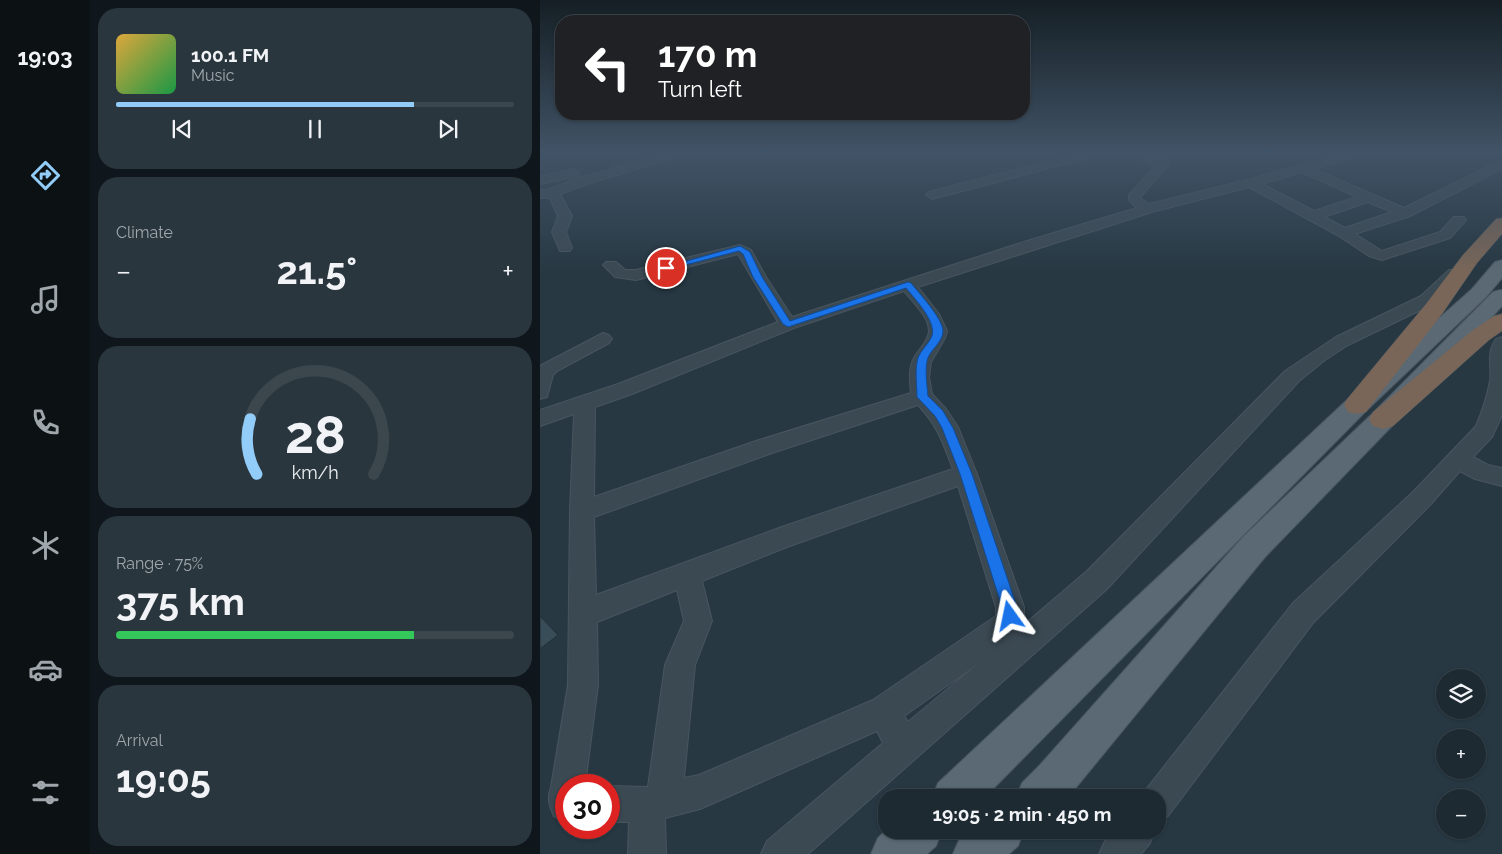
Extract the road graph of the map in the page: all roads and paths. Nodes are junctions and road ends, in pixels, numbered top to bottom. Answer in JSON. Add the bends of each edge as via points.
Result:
{"nodes":[{"id":1,"x":546,"y":193,"type":"edge"},
{"id":2,"x":936,"y":193,"type":"edge"},
{"id":3,"x":1137,"y":193,"type":"edge"},
{"id":4,"x":1212,"y":193,"type":"edge"},
{"id":5,"x":1270,"y":193,"type":"edge"},
{"id":6,"x":1360,"y":193,"type":"edge"},
{"id":7,"x":1445,"y":193,"type":"edge"},
{"id":8,"x":932,"y":194,"type":"dead end"},
{"id":9,"x":1369,"y":197,"type":"junction"},
{"id":10,"x":1147,"y":209,"type":"junction"},
{"id":11,"x":1405,"y":213,"type":"junction"},
{"id":12,"x":1313,"y":216,"type":"junction"},
{"id":13,"x":1459,"y":220,"type":"dead end"},
{"id":14,"x":1502,"y":223,"type":"edge"},
{"id":15,"x":1344,"y":233,"type":"junction"},
{"id":16,"x":565,"y":248,"type":"dead end"},
{"id":17,"x":1470,"y":259,"type":"junction"},
{"id":18,"x":611,"y":265,"type":"dead end"},
{"id":19,"x":1502,"y":266,"type":"edge"},
{"id":20,"x":908,"y":285,"type":"junction"},
{"id":21,"x":1502,"y":293,"type":"edge"},
{"id":22,"x":1502,"y":321,"type":"edge"},
{"id":23,"x":788,"y":324,"type":"junction"},
{"id":24,"x":604,"y":340,"type":"dead end"},
{"id":25,"x":1502,"y":343,"type":"edge"},
{"id":26,"x":540,"y":392,"type":"edge"},
{"id":27,"x":922,"y":397,"type":"junction"},
{"id":28,"x":585,"y":403,"type":"junction"},
{"id":29,"x":1370,"y":412,"type":"junction"},
{"id":30,"x":540,"y":418,"type":"edge"},
{"id":31,"x":1459,"y":460,"type":"junction"},
{"id":32,"x":966,"y":474,"type":"junction"},
{"id":33,"x":1502,"y":477,"type":"edge"},
{"id":34,"x":582,"y":511,"type":"junction"},
{"id":35,"x":687,"y":574,"type":"junction"},
{"id":36,"x":582,"y":614,"type":"junction"},
{"id":37,"x":1015,"y":635,"type":"junction"},
{"id":38,"x":884,"y":711,"type":"junction"},
{"id":39,"x":904,"y":748,"type":"junction"},
{"id":40,"x":570,"y":774,"type":"edge"},
{"id":41,"x":963,"y":789,"type":"edge"},
{"id":42,"x":1046,"y":789,"type":"edge"},
{"id":43,"x":1166,"y":791,"type":"edge"},
{"id":44,"x":655,"y":803,"type":"junction"},
{"id":45,"x":620,"y":804,"type":"edge"},
{"id":46,"x":910,"y":839,"type":"edge"},
{"id":47,"x":992,"y":839,"type":"edge"},
{"id":48,"x":1129,"y":839,"type":"edge"},
{"id":49,"x":647,"y":854,"type":"edge"},
{"id":50,"x":780,"y":854,"type":"edge"},
{"id":51,"x":894,"y":854,"type":"edge"},
{"id":52,"x":976,"y":854,"type":"edge"},
{"id":53,"x":1118,"y":854,"type":"edge"}],
"edges":[{"from":1,"to":16,"type":"street","via":[[554,194],[565,216],[559,225],[558,235]]},
{"from":2,"to":8,"type":"street"},
{"from":3,"to":10,"type":"street","via":[[1135,200]]},
{"from":4,"to":10,"type":"street"},
{"from":5,"to":12,"type":"street"},
{"from":6,"to":9,"type":"street"},
{"from":7,"to":11,"type":"street"},
{"from":9,"to":11,"type":"street"},
{"from":9,"to":12,"type":"street"},
{"from":10,"to":20,"type":"street"},
{"from":11,"to":15,"type":"street"},
{"from":12,"to":15,"type":"street"},
{"from":13,"to":15,"type":"street","via":[[1445,235],[1386,256],[1374,253]]},
{"from":14,"to":17,"type":"highway"},
{"from":17,"to":29,"type":"highway","via":[[1434,309]]},
{"from":17,"to":37,"type":"street","via":[[1427,300],[1342,341],[1292,376],[1097,580]]},
{"from":18,"to":23,"type":"street","via":[[621,274],[636,275],[740,249],[746,252]]},
{"from":19,"to":29,"type":"main road"},
{"from":20,"to":23,"type":"street"},
{"from":20,"to":27,"type":"street","via":[[927,310],[938,332],[922,360]]},
{"from":21,"to":29,"type":"main road"},
{"from":22,"to":29,"type":"highway"},
{"from":23,"to":28,"type":"street"},
{"from":24,"to":26,"type":"street","via":[[550,367],[544,373]]},
{"from":25,"to":31,"type":"street","via":[[1498,357],[1500,379],[1492,414],[1484,431]]},
{"from":27,"to":32,"type":"street","via":[[939,414]]},
{"from":27,"to":34,"type":"street","via":[[764,447]]},
{"from":28,"to":30,"type":"street"},
{"from":28,"to":34,"type":"street"},
{"from":29,"to":41,"type":"main road"},
{"from":29,"to":42,"type":"main road"},
{"from":31,"to":33,"type":"street","via":[[1483,473]]},
{"from":31,"to":43,"type":"street","via":[[1303,613]]},
{"from":32,"to":35,"type":"street"},
{"from":32,"to":37,"type":"street","via":[[1010,607]]},
{"from":34,"to":36,"type":"street"},
{"from":35,"to":36,"type":"street"},
{"from":35,"to":44,"type":"street","via":[[698,622],[680,665]]},
{"from":36,"to":40,"type":"street","via":[[582,685]]},
{"from":37,"to":38,"type":"street"},
{"from":37,"to":39,"type":"street"},
{"from":38,"to":39,"type":"street"},
{"from":38,"to":44,"type":"street","via":[[700,792]]},
{"from":39,"to":50,"type":"street"},
{"from":44,"to":45,"type":"street"},
{"from":44,"to":49,"type":"street"},
{"from":46,"to":51,"type":"main road"},
{"from":47,"to":52,"type":"main road"},
{"from":48,"to":53,"type":"street"}]}
